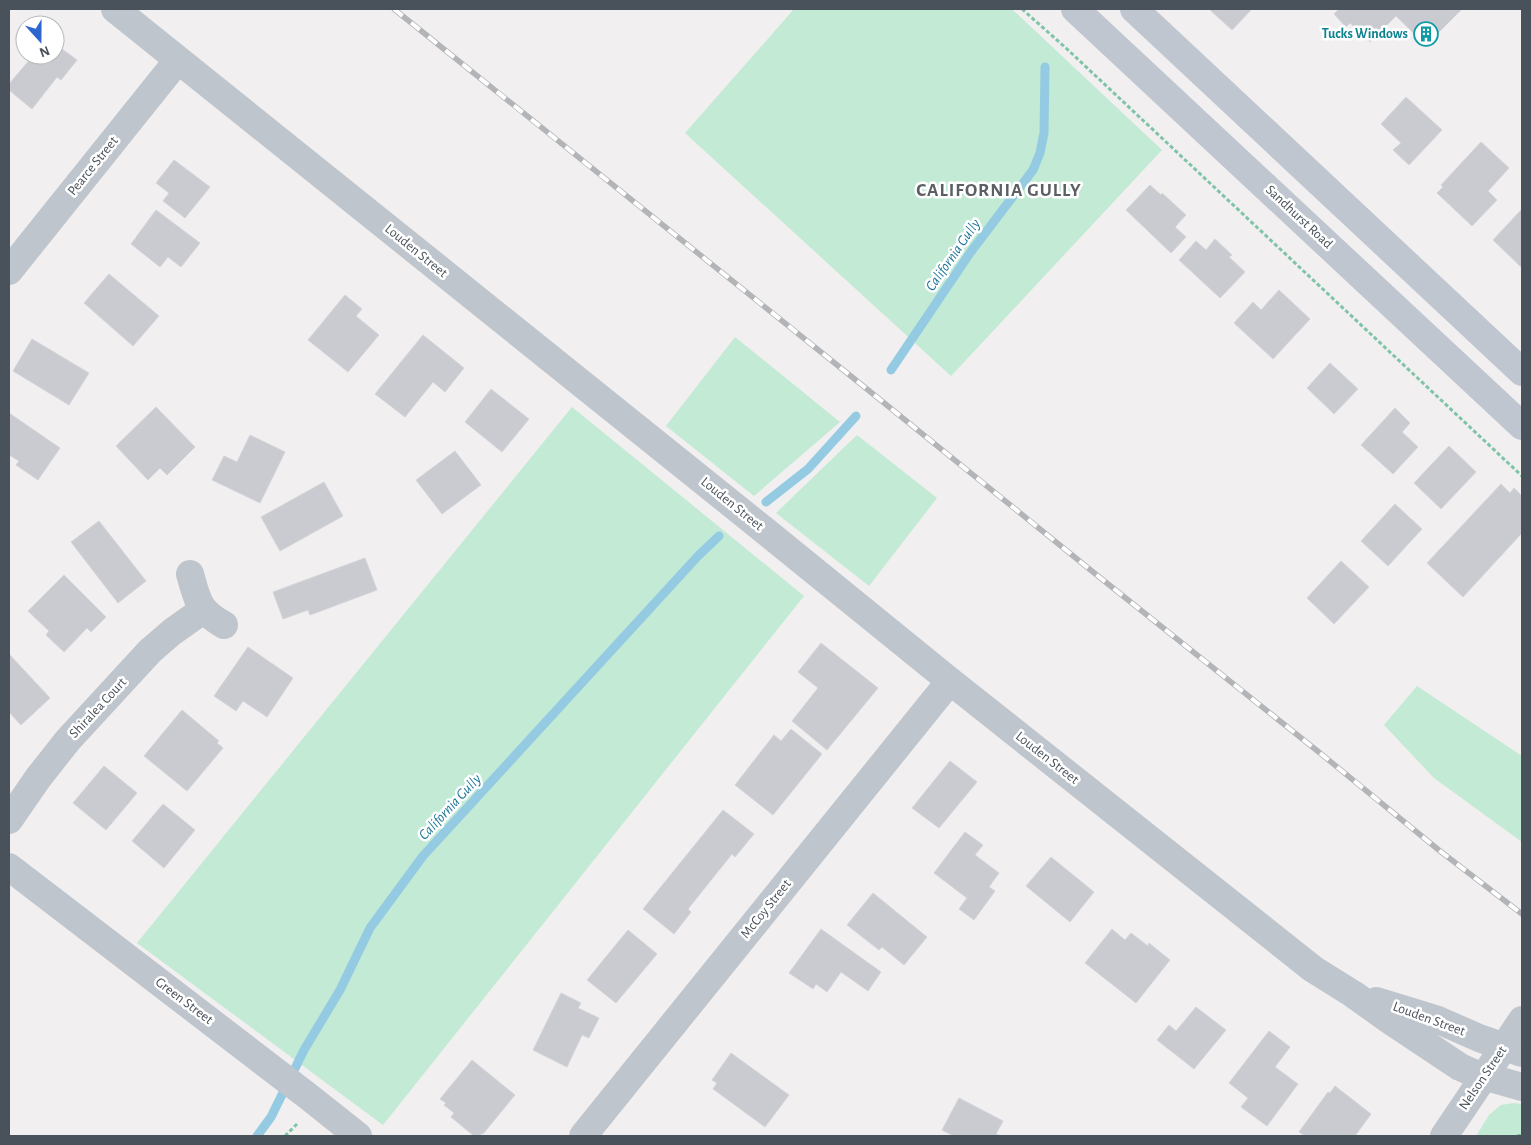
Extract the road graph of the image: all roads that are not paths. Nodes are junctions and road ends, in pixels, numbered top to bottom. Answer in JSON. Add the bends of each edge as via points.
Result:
{"nodes":[{"id":1,"x":115,"y":9,"type":"edge"},
{"id":2,"x":1134,"y":9,"type":"edge"},
{"id":3,"x":1091,"y":14,"type":"edge"},
{"id":4,"x":178,"y":60,"type":"junction"},
{"id":5,"x":9,"y":271,"type":"edge"},
{"id":6,"x":1522,"y":372,"type":"edge"},
{"id":7,"x":1522,"y":426,"type":"edge"},
{"id":8,"x":190,"y":574,"type":"dead end"},
{"id":9,"x":950,"y":682,"type":"junction"},
{"id":10,"x":9,"y":820,"type":"edge"},
{"id":11,"x":9,"y":867,"type":"edge"},
{"id":12,"x":1353,"y":994,"type":"junction"},
{"id":13,"x":1522,"y":1020,"type":"edge"},
{"id":14,"x":1514,"y":1050,"type":"edge"},
{"id":15,"x":1484,"y":1076,"type":"junction"},
{"id":16,"x":1522,"y":1087,"type":"edge"},
{"id":17,"x":358,"y":1136,"type":"edge"},
{"id":18,"x":583,"y":1136,"type":"edge"},
{"id":19,"x":1444,"y":1136,"type":"edge"}],
"edges":[{"from":1,"to":4,"type":"street","name":"Louden Street"},
{"from":2,"to":6,"type":"main road"},
{"from":3,"to":7,"type":"main road","name":"Sandhurst Road"},
{"from":4,"to":5,"type":"street","name":"Pearce Street"},
{"from":4,"to":9,"type":"street","name":"Louden Street"},
{"from":8,"to":10,"type":"street","name":"Shiralea Court","via":[[197,597],[213,618],[172,632],[150,651],[68,740]]},
{"from":9,"to":12,"type":"street","name":"Louden Street","via":[[1313,969]]},
{"from":9,"to":18,"type":"street","name":"McCoy Street"},
{"from":11,"to":17,"type":"street","name":"Green Street"},
{"from":12,"to":14,"type":"street","name":"Louden Street","via":[[1438,1020]]},
{"from":12,"to":15,"type":"street","name":"Louden Street","via":[[1449,1060]]},
{"from":13,"to":14,"type":"street","name":"Nelson Street"},
{"from":14,"to":15,"type":"street","name":"Nelson Street"},
{"from":15,"to":16,"type":"street","name":"Louden Street"},
{"from":15,"to":19,"type":"street","name":"Nelson Street"}]}
